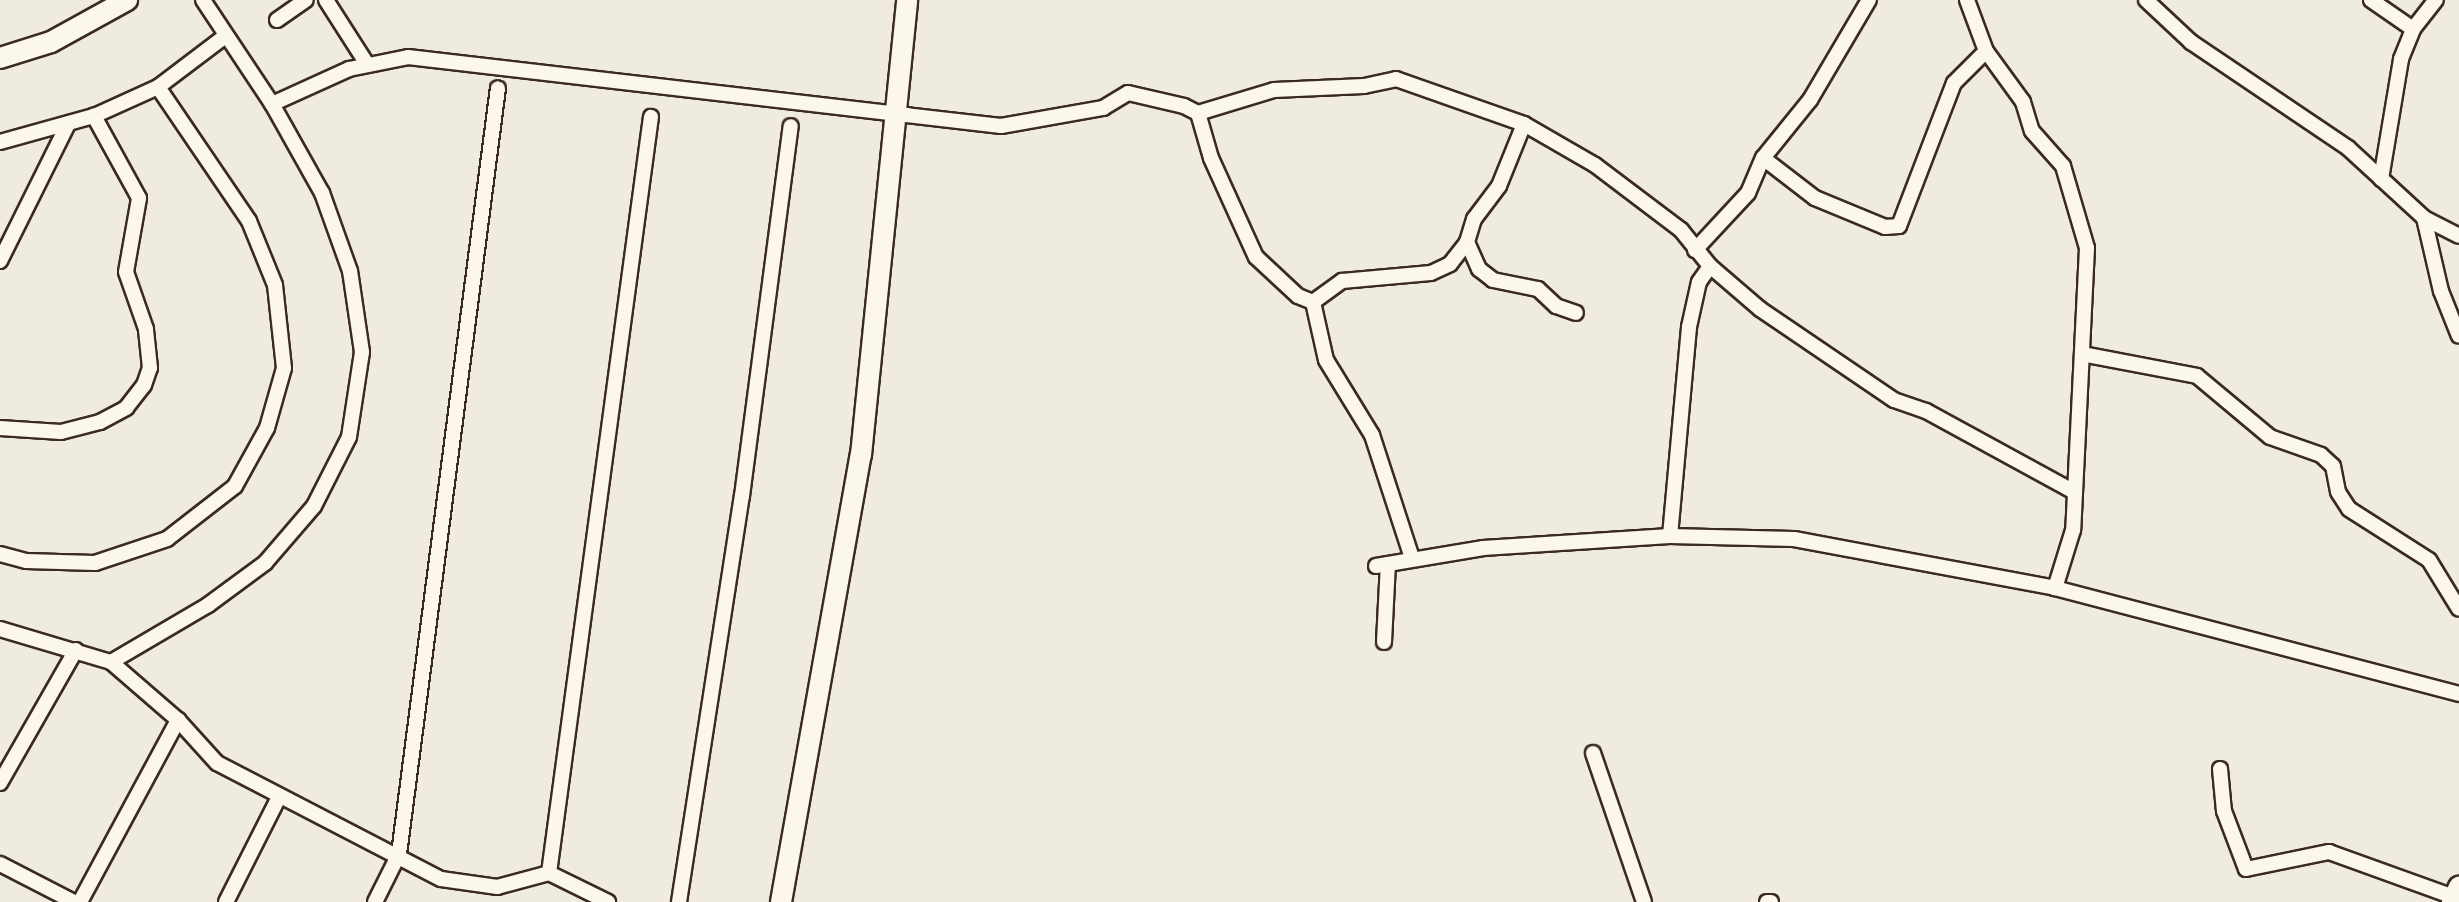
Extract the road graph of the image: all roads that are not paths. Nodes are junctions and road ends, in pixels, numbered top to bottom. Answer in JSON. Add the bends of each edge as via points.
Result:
{"nodes":[{"id":1,"x":127,"y":0,"type":"edge"},
{"id":2,"x":203,"y":0,"type":"edge"},
{"id":3,"x":306,"y":0,"type":"edge"},
{"id":4,"x":326,"y":0,"type":"edge"},
{"id":5,"x":907,"y":0,"type":"edge"},
{"id":6,"x":1869,"y":0,"type":"edge"},
{"id":7,"x":1967,"y":0,"type":"edge"},
{"id":8,"x":2146,"y":0,"type":"edge"},
{"id":9,"x":2371,"y":0,"type":"edge"},
{"id":10,"x":2436,"y":0,"type":"edge"},
{"id":11,"x":277,"y":20,"type":"dead end"},
{"id":12,"x":2413,"y":29,"type":"junction"},
{"id":13,"x":224,"y":37,"type":"junction"},
{"id":14,"x":1986,"y":51,"type":"junction"},
{"id":15,"x":0,"y":58,"type":"edge"},
{"id":16,"x":367,"y":64,"type":"junction"},
{"id":17,"x":158,"y":87,"type":"junction"},
{"id":18,"x":498,"y":88,"type":"dead end"},
{"id":19,"x":272,"y":104,"type":"junction"},
{"id":20,"x":900,"y":110,"type":"junction"},
{"id":21,"x":1198,"y":113,"type":"junction"},
{"id":22,"x":94,"y":116,"type":"junction"},
{"id":23,"x":651,"y":117,"type":"dead end"},
{"id":24,"x":68,"y":124,"type":"junction"},
{"id":25,"x":1524,"y":124,"type":"junction"},
{"id":26,"x":791,"y":126,"type":"dead end"},
{"id":27,"x":0,"y":142,"type":"edge"},
{"id":28,"x":1763,"y":158,"type":"junction"},
{"id":29,"x":2381,"y":179,"type":"junction"},
{"id":30,"x":2424,"y":218,"type":"junction"},
{"id":31,"x":2459,"y":236,"type":"edge"},
{"id":32,"x":1467,"y":242,"type":"junction"},
{"id":33,"x":1695,"y":250,"type":"junction"},
{"id":34,"x":0,"y":261,"type":"edge"},
{"id":35,"x":1710,"y":266,"type":"junction"},
{"id":36,"x":1313,"y":302,"type":"junction"},
{"id":37,"x":1576,"y":313,"type":"dead end"},
{"id":38,"x":2459,"y":336,"type":"edge"},
{"id":39,"x":2082,"y":354,"type":"junction"},
{"id":40,"x":0,"y":428,"type":"edge"},
{"id":41,"x":2073,"y":491,"type":"junction"},
{"id":42,"x":1670,"y":536,"type":"junction"},
{"id":43,"x":0,"y":554,"type":"edge"},
{"id":44,"x":1412,"y":558,"type":"junction"},
{"id":45,"x":2055,"y":588,"type":"junction"},
{"id":46,"x":2459,"y":609,"type":"edge"},
{"id":47,"x":0,"y":629,"type":"edge"},
{"id":48,"x":1384,"y":642,"type":"dead end"},
{"id":49,"x":76,"y":650,"type":"junction"},
{"id":50,"x":111,"y":662,"type":"junction"},
{"id":51,"x":2459,"y":694,"type":"edge"},
{"id":52,"x":178,"y":720,"type":"junction"},
{"id":53,"x":1593,"y":753,"type":"dead end"},
{"id":54,"x":2220,"y":769,"type":"dead end"},
{"id":55,"x":0,"y":783,"type":"edge"},
{"id":56,"x":279,"y":797,"type":"junction"},
{"id":57,"x":399,"y":854,"type":"junction"},
{"id":58,"x":0,"y":864,"type":"edge"},
{"id":59,"x":549,"y":873,"type":"junction"},
{"id":60,"x":2455,"y":896,"type":"edge"},
{"id":61,"x":77,"y":902,"type":"edge"},
{"id":62,"x":226,"y":902,"type":"edge"},
{"id":63,"x":375,"y":902,"type":"edge"},
{"id":64,"x":608,"y":902,"type":"edge"},
{"id":65,"x":679,"y":902,"type":"edge"},
{"id":66,"x":781,"y":902,"type":"edge"},
{"id":67,"x":1644,"y":902,"type":"edge"}],
"edges":[{"from":1,"to":15,"type":"main road","via":[[51,42]]},
{"from":2,"to":13,"type":"street"},
{"from":3,"to":11,"type":"street"},
{"from":4,"to":16,"type":"street"},
{"from":5,"to":20,"type":"main road"},
{"from":6,"to":28,"type":"street","via":[[1810,100]]},
{"from":7,"to":14,"type":"street"},
{"from":8,"to":29,"type":"street","via":[[2191,42],[2348,148]]},
{"from":9,"to":12,"type":"street"},
{"from":10,"to":12,"type":"street"},
{"from":12,"to":29,"type":"street","via":[[2401,59]]},
{"from":13,"to":17,"type":"street"},
{"from":13,"to":19,"type":"street"},
{"from":14,"to":28,"type":"street","via":[[1954,83],[1899,226],[1885,227],[1845,213],[1782,177]]},
{"from":14,"to":39,"type":"street","via":[[2023,102],[2032,131],[2056,156],[2074,189],[2087,248]]},
{"from":16,"to":19,"type":"street"},
{"from":16,"to":20,"type":"street","via":[[408,57],[451,59]]},
{"from":17,"to":22,"type":"street"},
{"from":17,"to":43,"type":"street","via":[[249,221],[271,270],[282,313],[284,368],[267,428],[235,486],[167,539],[95,563],[26,561]]},
{"from":18,"to":57,"type":"street"},
{"from":19,"to":50,"type":"street","via":[[322,193],[350,271],[362,352],[349,437],[314,506],[265,563],[208,605]]},
{"from":20,"to":21,"type":"street","via":[[1001,126],[1103,108],[1128,93],[1143,93]]},
{"from":20,"to":66,"type":"main road","via":[[861,455]]},
{"from":21,"to":25,"type":"street","via":[[1274,90],[1396,79]]},
{"from":21,"to":36,"type":"street","via":[[1211,158],[1256,257],[1298,296]]},
{"from":22,"to":24,"type":"street"},
{"from":22,"to":40,"type":"street","via":[[139,198],[126,272],[142,312],[150,368],[135,398],[100,422],[61,432]]},
{"from":23,"to":59,"type":"street"},
{"from":24,"to":27,"type":"street"},
{"from":24,"to":34,"type":"street"},
{"from":25,"to":32,"type":"street","via":[[1499,186],[1474,219]]},
{"from":25,"to":33,"type":"street","via":[[1595,165],[1681,230]]},
{"from":26,"to":65,"type":"street"},
{"from":28,"to":33,"type":"street","via":[[1741,203]]},
{"from":29,"to":30,"type":"street"},
{"from":30,"to":31,"type":"street"},
{"from":30,"to":38,"type":"street","via":[[2441,291]]},
{"from":32,"to":36,"type":"street","via":[[1450,264],[1431,273],[1342,281]]},
{"from":32,"to":37,"type":"street","via":[[1479,269],[1493,280],[1538,289],[1556,306]]},
{"from":33,"to":35,"type":"street"},
{"from":35,"to":41,"type":"street","via":[[1760,309],[1894,400],[1926,411]]},
{"from":35,"to":42,"type":"street","via":[[1699,282],[1689,327]]},
{"from":36,"to":44,"type":"street","via":[[1326,360],[1372,435]]},
{"from":39,"to":41,"type":"street"},
{"from":39,"to":46,"type":"street","via":[[2197,376],[2270,437],[2321,455],[2333,466],[2338,492],[2349,509],[2429,560]]},
{"from":41,"to":45,"type":"street","via":[[2073,530]]},
{"from":42,"to":44,"type":"street"},
{"from":42,"to":45,"type":"street","via":[[1794,539]]},
{"from":44,"to":48,"type":"street","via":[[1382,565]]},
{"from":45,"to":51,"type":"street"},
{"from":47,"to":49,"type":"street"},
{"from":49,"to":50,"type":"street"},
{"from":49,"to":55,"type":"street"},
{"from":50,"to":52,"type":"street"},
{"from":52,"to":56,"type":"street","via":[[217,763]]},
{"from":52,"to":61,"type":"street"},
{"from":53,"to":67,"type":"street"},
{"from":54,"to":60,"type":"street","via":[[2224,811],[2246,869],[2329,852]]},
{"from":56,"to":57,"type":"street"},
{"from":56,"to":62,"type":"street"},
{"from":57,"to":59,"type":"street","via":[[441,879],[469,886],[497,887]]},
{"from":57,"to":63,"type":"street"},
{"from":58,"to":61,"type":"street"},
{"from":59,"to":64,"type":"street"}]}
